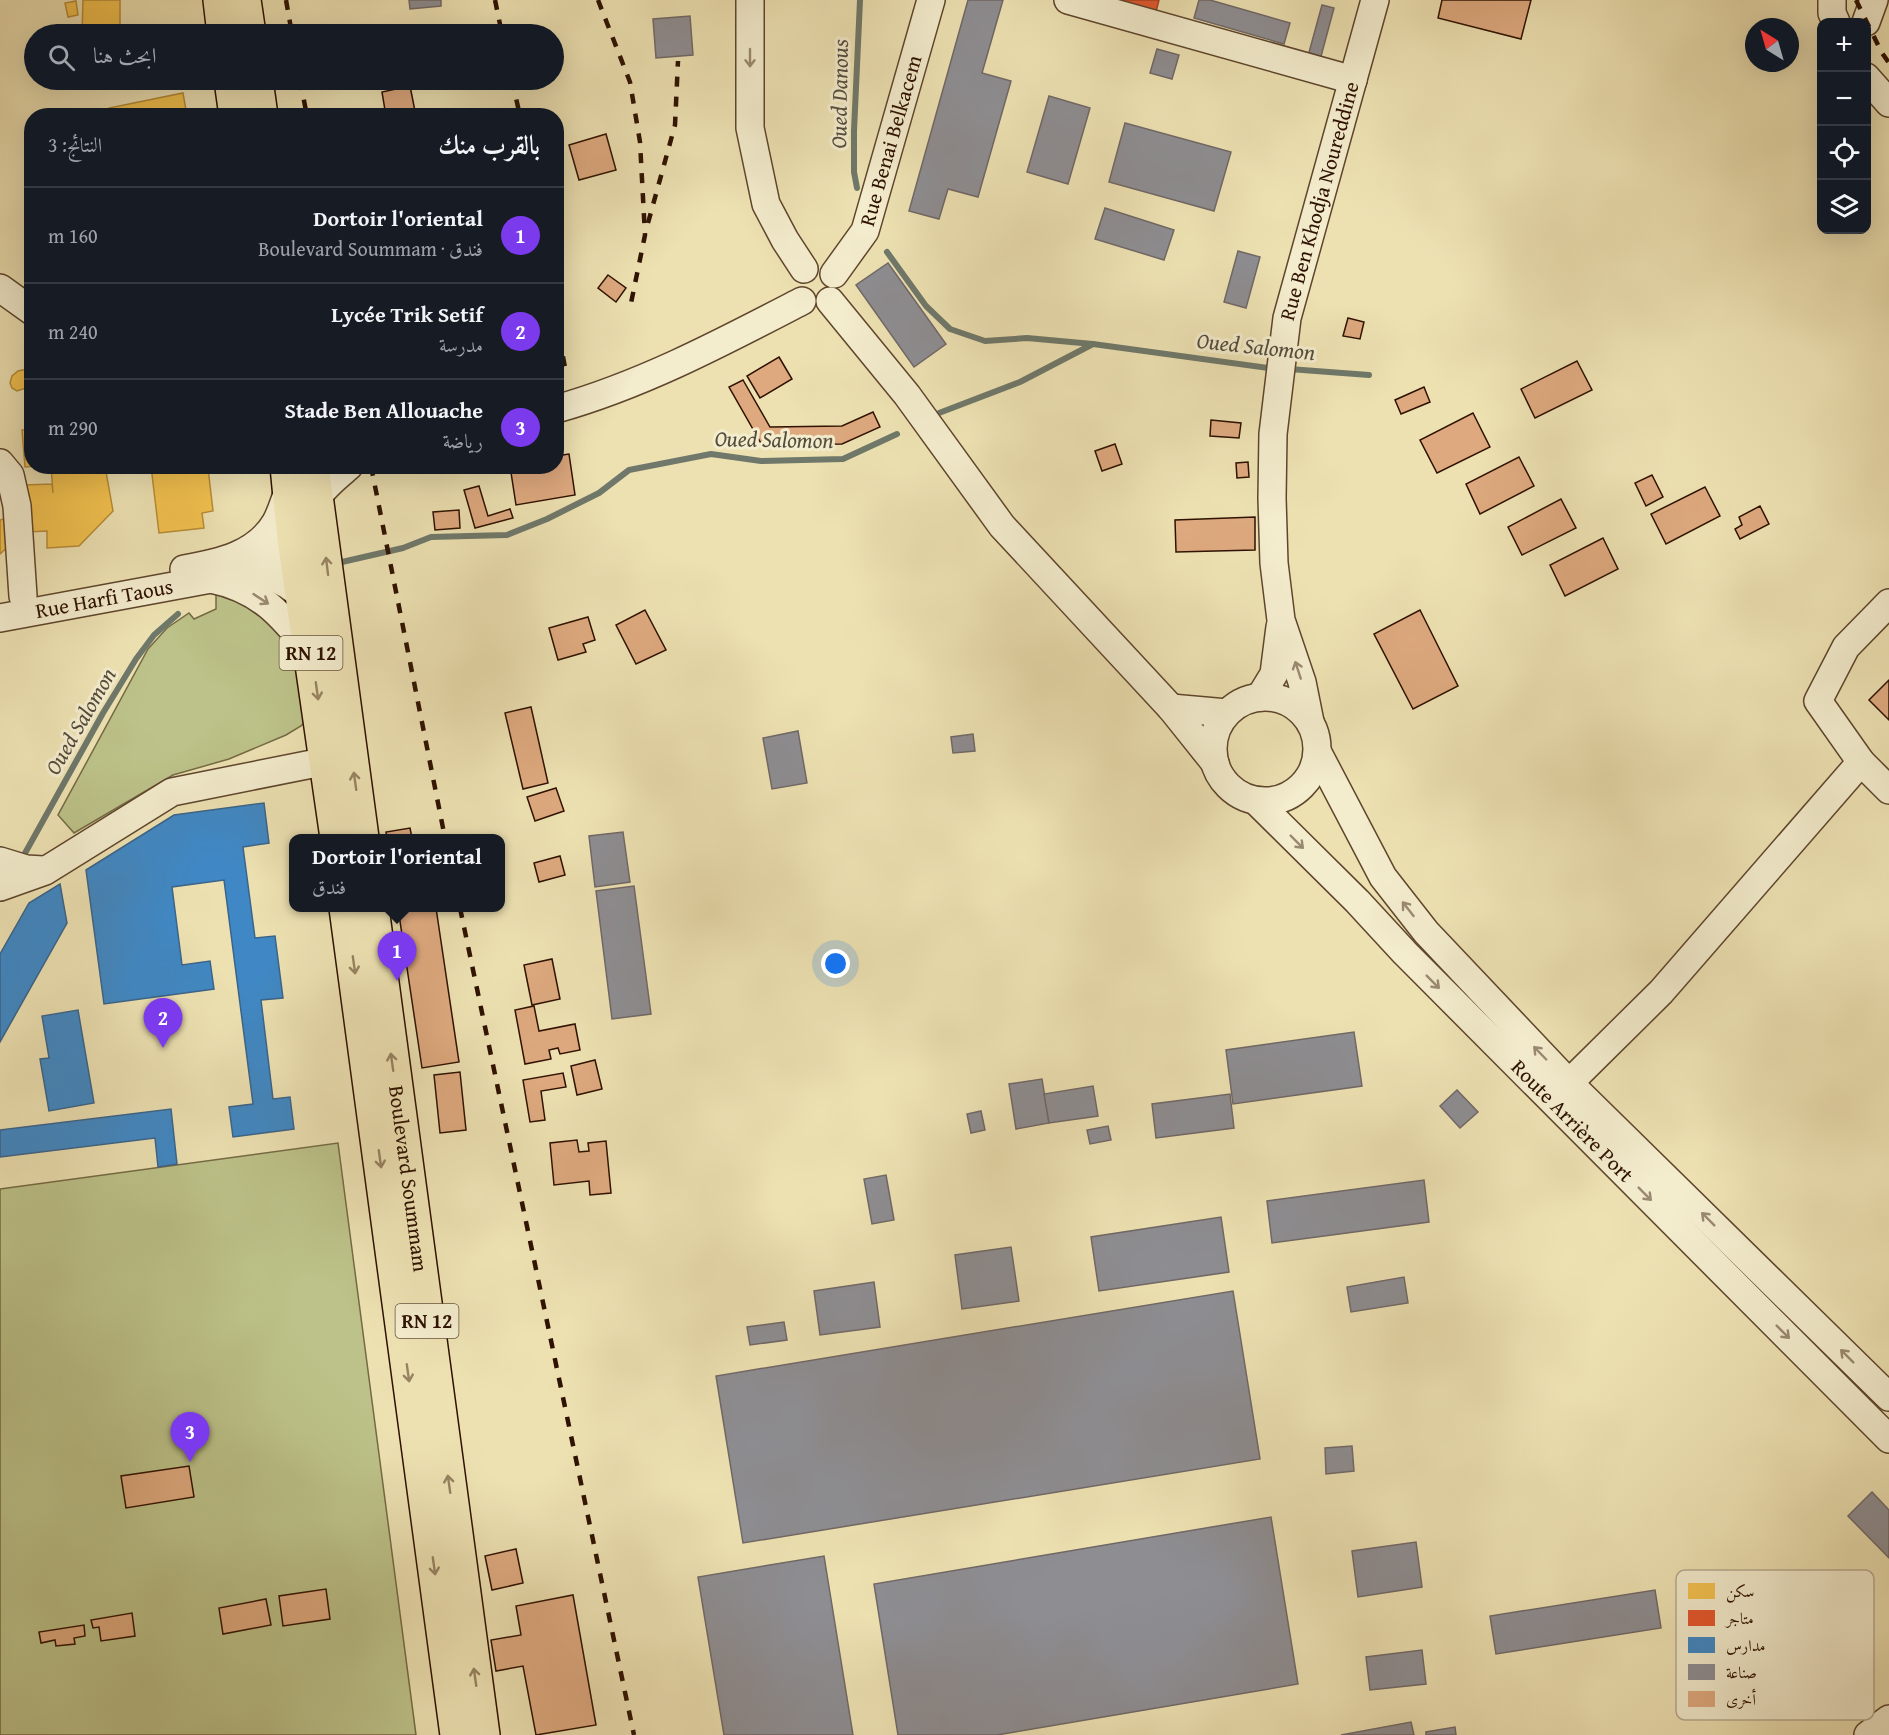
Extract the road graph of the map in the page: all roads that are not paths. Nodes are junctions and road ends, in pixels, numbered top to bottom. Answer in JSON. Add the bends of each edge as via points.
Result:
{"nodes":[{"id":1,"x":219,"y":0,"type":"edge"},
{"id":2,"x":244,"y":0,"type":"edge"},
{"id":3,"x":750,"y":0,"type":"edge"},
{"id":4,"x":932,"y":0,"type":"edge"},
{"id":5,"x":1068,"y":0,"type":"edge"},
{"id":6,"x":1375,"y":0,"type":"edge"},
{"id":7,"x":1874,"y":0,"type":"edge"},
{"id":8,"x":1867,"y":18,"type":"edge"},
{"id":9,"x":223,"y":24,"type":"edge"},
{"id":10,"x":248,"y":24,"type":"edge"},
{"id":11,"x":1353,"y":80,"type":"junction"},
{"id":12,"x":1871,"y":83,"type":"edge"},
{"id":13,"x":232,"y":90,"type":"edge"},
{"id":14,"x":257,"y":90,"type":"edge"},
{"id":15,"x":1889,"y":103,"type":"edge"},
{"id":16,"x":235,"y":108,"type":"edge"},
{"id":17,"x":260,"y":108,"type":"edge"},
{"id":18,"x":804,"y":269,"type":"junction"},
{"id":19,"x":834,"y":274,"type":"junction"},
{"id":20,"x":0,"y":288,"type":"edge"},
{"id":21,"x":802,"y":301,"type":"junction"},
{"id":22,"x":830,"y":301,"type":"junction"},
{"id":23,"x":24,"y":305,"type":"edge"},
{"id":24,"x":564,"y":407,"type":"edge"},
{"id":25,"x":0,"y":463,"type":"edge"},
{"id":26,"x":300,"y":475,"type":"edge"},
{"id":27,"x":294,"y":539,"type":"junction"},
{"id":28,"x":249,"y":571,"type":"junction"},
{"id":29,"x":208,"y":573,"type":"junction"},
{"id":30,"x":302,"y":594,"type":"junction"},
{"id":31,"x":12,"y":598,"type":"edge"},
{"id":32,"x":1889,"y":603,"type":"edge"},
{"id":33,"x":0,"y":618,"type":"edge"},
{"id":34,"x":1281,"y":620,"type":"junction"},
{"id":35,"x":334,"y":626,"type":"junction"},
{"id":36,"x":311,"y":652,"type":"junction"},
{"id":37,"x":1260,"y":697,"type":"junction"},
{"id":38,"x":1171,"y":708,"type":"junction"},
{"id":39,"x":1227,"y":713,"type":"junction"},
{"id":40,"x":1310,"y":722,"type":"junction"},
{"id":41,"x":1318,"y":753,"type":"junction"},
{"id":42,"x":327,"y":761,"type":"junction"},
{"id":43,"x":1861,"y":762,"type":"junction"},
{"id":44,"x":1215,"y":763,"type":"junction"},
{"id":45,"x":1889,"y":790,"type":"edge"},
{"id":46,"x":1256,"y":801,"type":"junction"},
{"id":47,"x":336,"y":834,"type":"edge"},
{"id":48,"x":361,"y":834,"type":"edge"},
{"id":49,"x":0,"y":861,"type":"edge"},
{"id":50,"x":45,"y":871,"type":"junction"},
{"id":51,"x":0,"y":887,"type":"edge"},
{"id":52,"x":347,"y":912,"type":"edge"},
{"id":53,"x":373,"y":912,"type":"edge"},
{"id":54,"x":1569,"y":1083,"type":"junction"},
{"id":55,"x":1889,"y":1397,"type":"edge"},
{"id":56,"x":1889,"y":1439,"type":"edge"},
{"id":57,"x":1889,"y":1719,"type":"edge"},
{"id":58,"x":457,"y":1735,"type":"edge"},
{"id":59,"x":483,"y":1735,"type":"edge"},
{"id":60,"x":1868,"y":1735,"type":"edge"}],
"edges":[{"from":1,"to":9,"type":"main road"},
{"from":2,"to":10,"type":"main road"},
{"from":3,"to":18,"type":"street","one_way":true,"via":[[750,128],[766,204]]},
{"from":4,"to":19,"type":"street","name":"Rue Benai Belkacem","via":[[865,231]]},
{"from":5,"to":11,"type":"street"},
{"from":6,"to":11,"type":"street","name":"Rue Ben Khodja Noureddine"},
{"from":7,"to":8,"type":"street"},
{"from":11,"to":34,"type":"street","name":"Rue Ben Khodja Noureddine","via":[[1286,328],[1273,434],[1274,563]]},
{"from":12,"to":15,"type":"street"},
{"from":13,"to":16,"type":"main road"},
{"from":14,"to":17,"type":"main road"},
{"from":18,"to":19,"type":"street","via":[[823,266]]},
{"from":18,"to":21,"type":"street","via":[[796,281]]},
{"from":19,"to":22,"type":"street","via":[[836,291]]},
{"from":20,"to":23,"type":"street"},
{"from":21,"to":22,"type":"street","via":[[813,306]]},
{"from":21,"to":24,"type":"street","via":[[653,374]]},
{"from":22,"to":38,"type":"street","via":[[907,395],[1002,526]]},
{"from":25,"to":31,"type":"street","via":[[10,475],[17,506]]},
{"from":26,"to":27,"type":"main road","number":"RN 12"},
{"from":26,"to":29,"type":"street","name":"Rue Harfi Taous","via":[[265,536]]},
{"from":35,"to":26,"type":"main road","number":"RN 12","one_way":true},
{"from":27,"to":28,"type":"street","name":"Rue Harfi Taous","via":[[279,554]]},
{"from":27,"to":30,"type":"main road","number":"RN 12"},
{"from":28,"to":29,"type":"street","name":"Rue Harfi Taous","via":[[237,576]]},
{"from":28,"to":30,"type":"street","via":[[272,577]]},
{"from":29,"to":31,"type":"street","name":"Rue Harfi Taous"},
{"from":29,"to":33,"type":"street","name":"Rue Harfi Taous"},
{"from":29,"to":36,"type":"street","name":"Rue Harfi Taous","one_way":true,"via":[[264,600]]},
{"from":30,"to":35,"type":"street"},
{"from":30,"to":36,"type":"main road","number":"RN 12"},
{"from":32,"to":43,"type":"street","via":[[1846,646],[1818,701]]},
{"from":34,"to":37,"type":"street","name":"Rue Ben Khodja Noureddine","via":[[1274,674]]},
{"from":40,"to":34,"type":"street","name":"Rue Ben Khodja Noureddine","one_way":true,"via":[[1302,682]]},
{"from":48,"to":35,"type":"main road","number":"RN 12","one_way":true},
{"from":36,"to":42,"type":"main road","number":"RN 12","one_way":true},
{"from":37,"to":39,"type":"street"},
{"from":37,"to":40,"type":"street","via":[[1289,702]]},
{"from":38,"to":39,"type":"street"},
{"from":38,"to":44,"type":"street"},
{"from":39,"to":44,"type":"street","via":[[1215,736]]},
{"from":40,"to":41,"type":"street"},
{"from":41,"to":46,"type":"street","via":[[1304,785],[1274,801]]},
{"from":54,"to":41,"type":"street","name":"Route Arrière Port","one_way":true,"via":[[1426,932],[1383,877]]},
{"from":42,"to":47,"type":"main road","number":"RN 12"},
{"from":42,"to":50,"type":"street","via":[[172,792]]},
{"from":43,"to":45,"type":"street"},
{"from":43,"to":54,"type":"street","via":[[1661,992]]},
{"from":44,"to":46,"type":"street","via":[[1230,788]]},
{"from":46,"to":56,"type":"street","name":"Route Arrière Port","one_way":true},
{"from":49,"to":50,"type":"street"},
{"from":50,"to":51,"type":"street"},
{"from":52,"to":58,"type":"main road","name":"Boulevard Soummam","number":"RN 12","one_way":true},
{"from":59,"to":53,"type":"main road","name":"Boulevard Soummam","number":"RN 12","one_way":true},
{"from":55,"to":54,"type":"street","name":"Route Arrière Port","one_way":true},
{"from":57,"to":60,"type":"street"}]}
